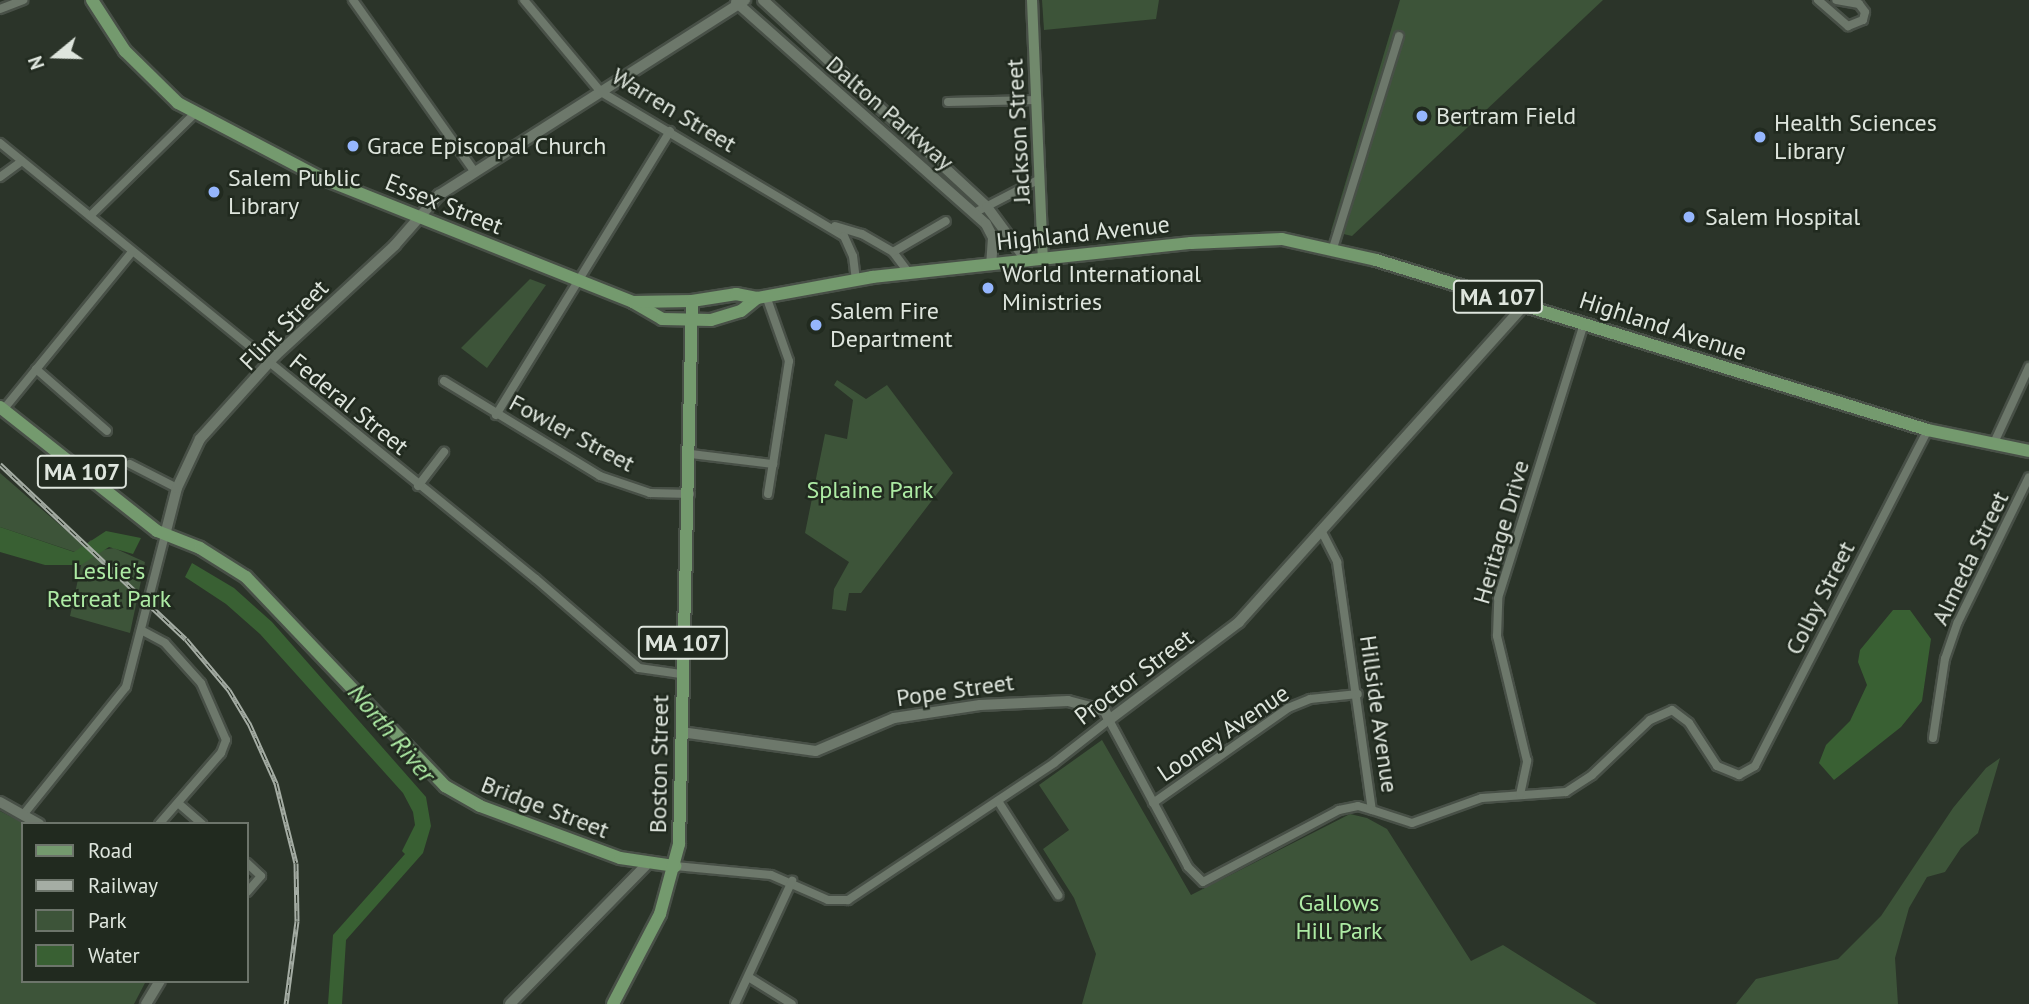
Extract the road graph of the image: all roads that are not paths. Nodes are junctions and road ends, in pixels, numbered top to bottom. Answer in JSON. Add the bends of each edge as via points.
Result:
{"nodes":[{"id":1,"x":23,"y":0,"type":"edge"},
{"id":2,"x":92,"y":0,"type":"edge"},
{"id":3,"x":353,"y":0,"type":"edge"},
{"id":4,"x":524,"y":0,"type":"edge"},
{"id":5,"x":764,"y":0,"type":"edge"},
{"id":6,"x":1032,"y":0,"type":"edge"},
{"id":7,"x":1818,"y":0,"type":"edge"},
{"id":8,"x":1836,"y":0,"type":"edge"},
{"id":9,"x":739,"y":1,"type":"edge"},
{"id":10,"x":0,"y":9,"type":"edge"},
{"id":11,"x":1399,"y":36,"type":"dead end"},
{"id":12,"x":601,"y":92,"type":"junction"},
{"id":13,"x":1037,"y":100,"type":"junction"},
{"id":14,"x":948,"y":102,"type":"dead end"},
{"id":15,"x":194,"y":114,"type":"junction"},
{"id":16,"x":670,"y":131,"type":"junction"},
{"id":17,"x":0,"y":143,"type":"edge"},
{"id":18,"x":22,"y":161,"type":"junction"},
{"id":19,"x":474,"y":171,"type":"junction"},
{"id":20,"x":0,"y":177,"type":"edge"},
{"id":21,"x":1040,"y":178,"type":"junction"},
{"id":22,"x":987,"y":207,"type":"junction"},
{"id":23,"x":974,"y":213,"type":"junction"},
{"id":24,"x":90,"y":216,"type":"junction"},
{"id":25,"x":419,"y":217,"type":"junction"},
{"id":26,"x":946,"y":221,"type":"dead end"},
{"id":27,"x":828,"y":225,"type":"junction"},
{"id":28,"x":1333,"y":248,"type":"junction"},
{"id":29,"x":132,"y":252,"type":"junction"},
{"id":30,"x":893,"y":252,"type":"junction"},
{"id":31,"x":1043,"y":259,"type":"junction"},
{"id":32,"x":1027,"y":261,"type":"junction"},
{"id":33,"x":991,"y":264,"type":"junction"},
{"id":34,"x":909,"y":273,"type":"junction"},
{"id":35,"x":856,"y":279,"type":"junction"},
{"id":36,"x":578,"y":281,"type":"junction"},
{"id":37,"x":761,"y":297,"type":"junction"},
{"id":38,"x":692,"y":301,"type":"junction"},
{"id":39,"x":633,"y":302,"type":"junction"},
{"id":40,"x":1524,"y":306,"type":"junction"},
{"id":41,"x":692,"y":322,"type":"junction"},
{"id":42,"x":1584,"y":323,"type":"junction"},
{"id":43,"x":269,"y":364,"type":"junction"},
{"id":44,"x":2029,"y":367,"type":"edge"},
{"id":45,"x":36,"y":369,"type":"junction"},
{"id":46,"x":444,"y":381,"type":"dead end"},
{"id":47,"x":1,"y":409,"type":"edge"},
{"id":48,"x":496,"y":415,"type":"junction"},
{"id":49,"x":1927,"y":430,"type":"junction"},
{"id":50,"x":107,"y":431,"type":"dead end"},
{"id":51,"x":1993,"y":445,"type":"junction"},
{"id":52,"x":2029,"y":451,"type":"edge"},
{"id":53,"x":444,"y":452,"type":"dead end"},
{"id":54,"x":691,"y":454,"type":"junction"},
{"id":55,"x":130,"y":464,"type":"dead end"},
{"id":56,"x":773,"y":464,"type":"junction"},
{"id":57,"x":2029,"y":477,"type":"edge"},
{"id":58,"x":418,"y":486,"type":"junction"},
{"id":59,"x":177,"y":488,"type":"junction"},
{"id":60,"x":690,"y":494,"type":"junction"},
{"id":61,"x":768,"y":494,"type":"dead end"},
{"id":62,"x":1321,"y":530,"type":"junction"},
{"id":63,"x":165,"y":535,"type":"junction"},
{"id":64,"x":142,"y":630,"type":"junction"},
{"id":65,"x":681,"y":674,"type":"junction"},
{"id":66,"x":1358,"y":694,"type":"junction"},
{"id":67,"x":1110,"y":720,"type":"junction"},
{"id":68,"x":681,"y":732,"type":"junction"},
{"id":69,"x":1933,"y":738,"type":"dead end"},
{"id":70,"x":1739,"y":775,"type":"joint"},
{"id":71,"x":1520,"y":795,"type":"junction"},
{"id":72,"x":998,"y":801,"type":"junction"},
{"id":73,"x":0,"y":802,"type":"edge"},
{"id":74,"x":178,"y":803,"type":"junction"},
{"id":75,"x":1153,"y":803,"type":"junction"},
{"id":76,"x":1372,"y":810,"type":"junction"},
{"id":77,"x":23,"y":815,"type":"junction"},
{"id":78,"x":36,"y":822,"type":"edge"},
{"id":79,"x":161,"y":822,"type":"edge"},
{"id":80,"x":200,"y":822,"type":"edge"},
{"id":81,"x":248,"y":864,"type":"edge"},
{"id":82,"x":646,"y":865,"type":"junction"},
{"id":83,"x":675,"y":866,"type":"junction"},
{"id":84,"x":792,"y":881,"type":"junction"},
{"id":85,"x":248,"y":891,"type":"edge"},
{"id":86,"x":1058,"y":895,"type":"dead end"},
{"id":87,"x":750,"y":978,"type":"junction"},
{"id":88,"x":159,"y":983,"type":"edge"},
{"id":89,"x":146,"y":1004,"type":"edge"},
{"id":90,"x":510,"y":1004,"type":"edge"},
{"id":91,"x":612,"y":1004,"type":"edge"},
{"id":92,"x":735,"y":1004,"type":"edge"},
{"id":93,"x":792,"y":1004,"type":"edge"}],
"edges":[{"from":1,"to":10,"type":"street"},
{"from":2,"to":15,"type":"main road","name":"Essex Street","via":[[142,71]]},
{"from":3,"to":19,"type":"street"},
{"from":4,"to":12,"type":"street","name":"Warren Street"},
{"from":5,"to":22,"type":"street","name":"Dalton Parkway"},
{"from":6,"to":13,"type":"main road","name":"Jackson Street"},
{"from":7,"to":8,"type":"street","via":[[1848,26],[1863,20],[1864,9],[1859,4]]},
{"from":9,"to":12,"type":"street","name":"Flint Street"},
{"from":9,"to":23,"type":"street","name":"Dalton Parkway"},
{"from":11,"to":28,"type":"street"},
{"from":12,"to":16,"type":"street","name":"Warren Street"},
{"from":12,"to":19,"type":"street","name":"Flint Street"},
{"from":13,"to":14,"type":"street"},
{"from":13,"to":21,"type":"main road","name":"Jackson Street"},
{"from":15,"to":24,"type":"street"},
{"from":15,"to":25,"type":"main road","name":"Essex Street","via":[[275,157]]},
{"from":16,"to":27,"type":"street","name":"Warren Street"},
{"from":16,"to":36,"type":"street"},
{"from":17,"to":18,"type":"street","name":"Federal Street"},
{"from":18,"to":20,"type":"street"},
{"from":18,"to":24,"type":"street","name":"Federal Street"},
{"from":19,"to":25,"type":"street","name":"Flint Street","via":[[439,195]]},
{"from":21,"to":22,"type":"street"},
{"from":21,"to":31,"type":"main road","name":"Jackson Street"},
{"from":22,"to":23,"type":"street"},
{"from":22,"to":32,"type":"street","name":"Dalton Parkway"},
{"from":23,"to":33,"type":"street","name":"Dalton Parkway","via":[[992,232]]},
{"from":24,"to":29,"type":"street","name":"Federal Street"},
{"from":25,"to":36,"type":"main road","name":"Essex Street"},
{"from":25,"to":43,"type":"street","name":"Flint Street"},
{"from":26,"to":30,"type":"street"},
{"from":27,"to":30,"type":"street","name":"Warren Street","via":[[863,234]]},
{"from":27,"to":35,"type":"street","name":"Warren Street","via":[[844,236],[851,248]]},
{"from":28,"to":31,"type":"main road","name":"Highland Avenue","number":"MA 107","via":[[1258,238]]},
{"from":28,"to":40,"type":"main road","name":"Highland Avenue","number":"MA 107"},
{"from":29,"to":43,"type":"street","name":"Federal Street"},
{"from":29,"to":45,"type":"street"},
{"from":30,"to":34,"type":"street","name":"Warren Street"},
{"from":31,"to":32,"type":"main road","name":"Highland Avenue","number":"MA 107"},
{"from":32,"to":33,"type":"main road","name":"Highland Avenue","number":"MA 107"},
{"from":33,"to":34,"type":"main road","name":"Highland Avenue","number":"MA 107"},
{"from":34,"to":35,"type":"main road","name":"Essex Street","number":"MA 107"},
{"from":35,"to":37,"type":"main road","name":"Essex Street","number":"MA 107"},
{"from":36,"to":39,"type":"main road","name":"Essex Street"},
{"from":36,"to":48,"type":"street"},
{"from":37,"to":38,"type":"main road","name":"Essex Street","number":"MA 107","via":[[736,293]]},
{"from":37,"to":41,"type":"main road","name":"Essex Street","number":"MA 107","via":[[741,311]]},
{"from":37,"to":56,"type":"street","via":[[789,361]]},
{"from":38,"to":39,"type":"main road","name":"Essex Street"},
{"from":38,"to":41,"type":"main road","name":"Boston Street","number":"MA 107"},
{"from":39,"to":41,"type":"main road","name":"Essex Street","via":[[662,319]]},
{"from":40,"to":42,"type":"main road","name":"Highland Avenue","number":"MA 107"},
{"from":40,"to":62,"type":"street","name":"Proctor Street","via":[[1442,402]]},
{"from":41,"to":54,"type":"main road","name":"Boston Street","number":"MA 107"},
{"from":42,"to":49,"type":"main road","name":"Highland Avenue","number":"MA 107"},
{"from":42,"to":71,"type":"street","name":"Heritage Drive","via":[[1498,598],[1497,636],[1527,761]]},
{"from":43,"to":58,"type":"street","name":"Federal Street"},
{"from":43,"to":59,"type":"street","name":"Flint Street","via":[[200,439]]},
{"from":44,"to":51,"type":"street"},
{"from":45,"to":47,"type":"street"},
{"from":45,"to":50,"type":"street"},
{"from":46,"to":48,"type":"street","name":"Fowler Street"},
{"from":47,"to":63,"type":"main road","name":"Bridge Street","number":"MA 107"},
{"from":48,"to":60,"type":"street","name":"Fowler Street","via":[[600,476],[650,493]]},
{"from":49,"to":51,"type":"main road","name":"Highland Avenue","number":"MA 107"},
{"from":49,"to":70,"type":"street","name":"Colby Street","via":[[1755,766]]},
{"from":51,"to":52,"type":"main road","name":"Highland Avenue","number":"MA 107"},
{"from":53,"to":58,"type":"street"},
{"from":54,"to":56,"type":"street"},
{"from":54,"to":60,"type":"main road","name":"Boston Street","number":"MA 107"},
{"from":55,"to":59,"type":"street"},
{"from":56,"to":61,"type":"street"},
{"from":57,"to":69,"type":"street","name":"Almeda Street","via":[[1958,622],[1945,659]]},
{"from":58,"to":65,"type":"street","name":"Federal Street","via":[[639,668]]},
{"from":59,"to":63,"type":"street","name":"Flint Street"},
{"from":60,"to":65,"type":"main road","name":"Boston Street","number":"MA 107"},
{"from":62,"to":66,"type":"street","name":"Hillside Avenue","via":[[1337,562]]},
{"from":62,"to":67,"type":"street","name":"Proctor Street","via":[[1231,629]]},
{"from":63,"to":64,"type":"street","name":"Flint Street"},
{"from":63,"to":82,"type":"main road","name":"Bridge Street","number":"MA 107","via":[[215,557],[260,590],[444,786],[486,809]]},
{"from":64,"to":74,"type":"street","via":[[164,643],[194,675],[225,733],[221,753]]},
{"from":64,"to":77,"type":"street","name":"Flint Street","via":[[120,697]]},
{"from":65,"to":68,"type":"main road","name":"Boston Street","number":"MA 107"},
{"from":66,"to":75,"type":"street","name":"Looney Avenue","via":[[1310,699],[1288,708]]},
{"from":66,"to":76,"type":"street","name":"Hillside Avenue"},
{"from":67,"to":68,"type":"street","name":"Pope Street","via":[[1105,711],[1068,701],[980,705],[894,718],[816,751]]},
{"from":67,"to":72,"type":"street","name":"Proctor Street"},
{"from":67,"to":75,"type":"street"},
{"from":68,"to":83,"type":"main road","name":"Boston Street","number":"MA 107"},
{"from":70,"to":71,"type":"street","name":"Hillside Avenue","via":[[1717,766],[1689,723],[1672,710],[1650,720],[1578,786],[1556,794]]},
{"from":71,"to":76,"type":"street","name":"Hillside Avenue","via":[[1473,800],[1412,823]]},
{"from":72,"to":84,"type":"street","name":"Proctor Street","via":[[848,900],[828,900]]},
{"from":72,"to":86,"type":"street"},
{"from":73,"to":77,"type":"street"},
{"from":74,"to":79,"type":"street"},
{"from":74,"to":80,"type":"street"},
{"from":75,"to":76,"type":"street","via":[[1188,867],[1202,881],[1221,876],[1339,810],[1358,806]]},
{"from":77,"to":78,"type":"street"},
{"from":81,"to":85,"type":"street","via":[[261,876]]},
{"from":82,"to":83,"type":"main road","name":"Bridge Street","number":"MA 107"},
{"from":82,"to":90,"type":"street"},
{"from":83,"to":84,"type":"street","name":"Proctor Street"},
{"from":83,"to":91,"type":"main road","name":"Boston Street","via":[[660,914]]},
{"from":84,"to":87,"type":"street"},
{"from":87,"to":92,"type":"street"},
{"from":87,"to":93,"type":"street"},
{"from":88,"to":89,"type":"street"}]}
